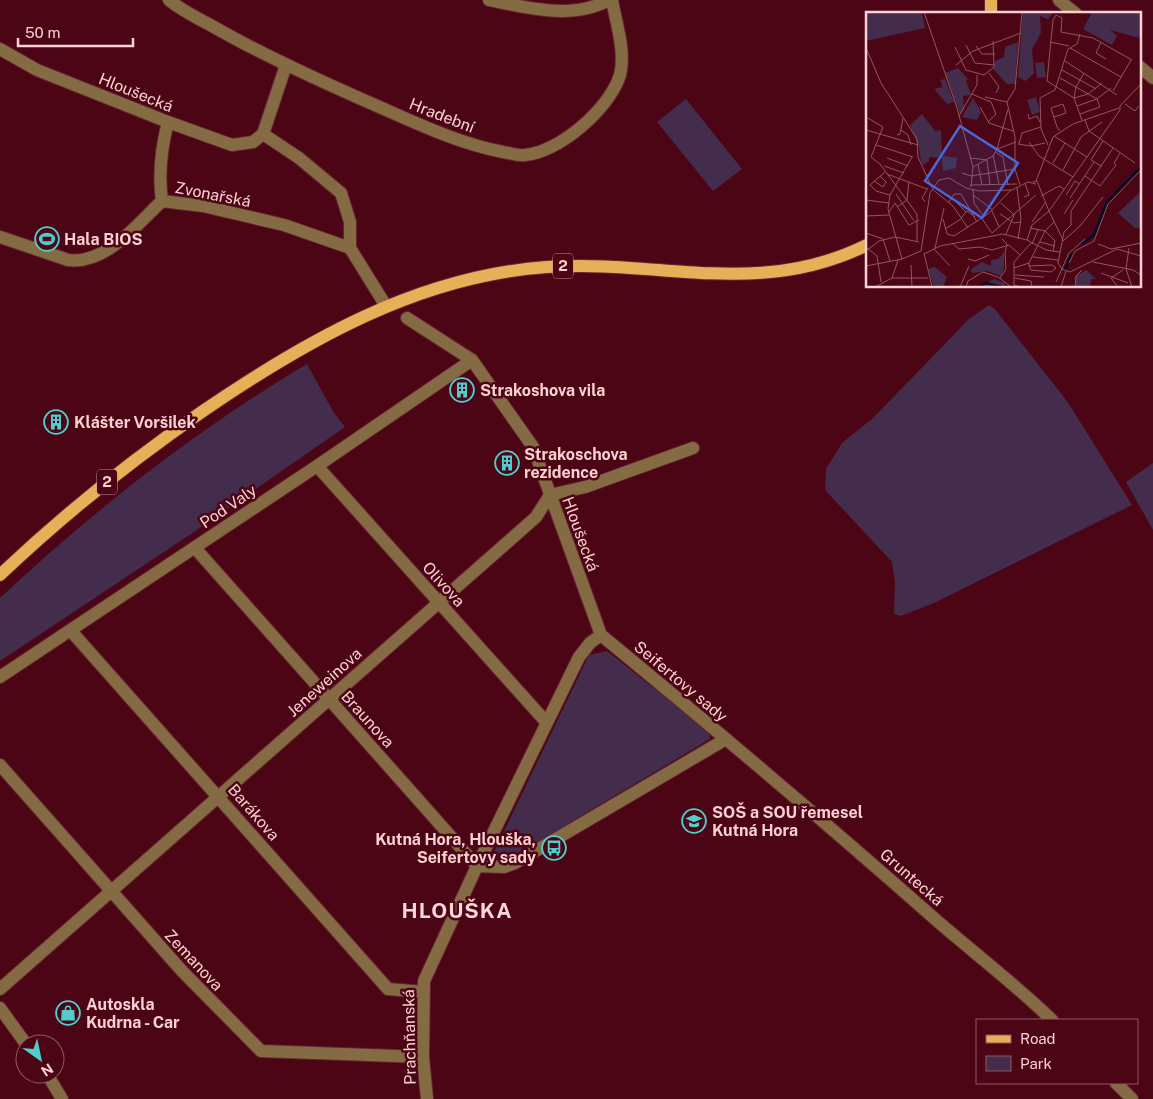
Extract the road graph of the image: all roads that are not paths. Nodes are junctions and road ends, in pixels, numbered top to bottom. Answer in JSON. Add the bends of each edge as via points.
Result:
{"nodes":[{"id":1,"x":170,"y":0,"type":"edge"},
{"id":2,"x":489,"y":0,"type":"edge"},
{"id":3,"x":611,"y":0,"type":"edge"},
{"id":4,"x":1060,"y":0,"type":"edge"},
{"id":5,"x":1074,"y":12,"type":"edge"},
{"id":6,"x":0,"y":49,"type":"edge"},
{"id":7,"x":286,"y":66,"type":"junction"},
{"id":8,"x":1140,"y":67,"type":"edge"},
{"id":9,"x":1153,"y":78,"type":"edge"},
{"id":10,"x":168,"y":122,"type":"junction"},
{"id":11,"x":263,"y":134,"type":"junction"},
{"id":12,"x":162,"y":201,"type":"junction"},
{"id":13,"x":0,"y":236,"type":"edge"},
{"id":14,"x":866,"y":245,"type":"edge"},
{"id":15,"x":350,"y":248,"type":"junction"},
{"id":16,"x":386,"y":306,"type":"junction"},
{"id":17,"x":407,"y":318,"type":"dead end"},
{"id":18,"x":472,"y":360,"type":"junction"},
{"id":19,"x":693,"y":448,"type":"dead end"},
{"id":20,"x":317,"y":466,"type":"junction"},
{"id":21,"x":550,"y":495,"type":"junction"},
{"id":22,"x":195,"y":548,"type":"junction"},
{"id":23,"x":0,"y":575,"type":"edge"},
{"id":24,"x":438,"y":602,"type":"junction"},
{"id":25,"x":71,"y":630,"type":"junction"},
{"id":26,"x":601,"y":635,"type":"junction"},
{"id":27,"x":0,"y":677,"type":"edge"},
{"id":28,"x":329,"y":700,"type":"junction"},
{"id":29,"x":547,"y":723,"type":"junction"},
{"id":30,"x":726,"y":739,"type":"junction"},
{"id":31,"x":0,"y":766,"type":"edge"},
{"id":32,"x":219,"y":797,"type":"junction"},
{"id":33,"x":477,"y":866,"type":"junction"},
{"id":34,"x":111,"y":892,"type":"junction"},
{"id":35,"x":0,"y":989,"type":"edge"},
{"id":36,"x":424,"y":992,"type":"junction"},
{"id":37,"x":0,"y":1008,"type":"edge"},
{"id":38,"x":1051,"y":1019,"type":"edge"},
{"id":39,"x":19,"y":1034,"type":"edge"},
{"id":40,"x":423,"y":1057,"type":"junction"},
{"id":41,"x":53,"y":1084,"type":"edge"},
{"id":42,"x":1117,"y":1084,"type":"edge"},
{"id":43,"x":62,"y":1099,"type":"edge"},
{"id":44,"x":427,"y":1099,"type":"edge"},
{"id":45,"x":1132,"y":1099,"type":"edge"}],
"edges":[{"from":1,"to":7,"type":"street","name":"Hradební"},
{"from":2,"to":3,"type":"street","via":[[541,10],[585,10]]},
{"from":3,"to":7,"type":"street","name":"Hradební","via":[[622,52],[620,74],[612,92],[589,120],[537,153],[523,155],[491,150],[452,138]]},
{"from":4,"to":5,"type":"street"},
{"from":6,"to":10,"type":"street","name":"Hloušecká","via":[[37,70]]},
{"from":7,"to":11,"type":"street"},
{"from":8,"to":9,"type":"street"},
{"from":10,"to":11,"type":"street","name":"Hloušecká","via":[[232,144],[253,142]]},
{"from":10,"to":12,"type":"street","via":[[160,152]]},
{"from":11,"to":15,"type":"street","via":[[341,193],[350,222]]},
{"from":12,"to":13,"type":"street","name":"Zvonařská","via":[[117,242],[90,259],[78,262]]},
{"from":12,"to":15,"type":"street","name":"Zvonařská","via":[[203,206],[284,225]]},
{"from":14,"to":16,"type":"main road","number":"2","via":[[821,264],[758,274],[701,274],[576,266],[505,271],[477,276]]},
{"from":15,"to":16,"type":"street"},
{"from":16,"to":23,"type":"main road","number":"2","via":[[299,350],[167,436],[83,502]]},
{"from":17,"to":18,"type":"street","name":"Hloušecká"},
{"from":18,"to":20,"type":"street","name":"Pod Valy"},
{"from":18,"to":21,"type":"street","name":"Hloušecká","via":[[533,447]]},
{"from":19,"to":21,"type":"street","via":[[585,488]]},
{"from":20,"to":22,"type":"street","name":"Pod Valy"},
{"from":20,"to":24,"type":"street","name":"Olivova"},
{"from":21,"to":24,"type":"street","name":"Jeneweinova","via":[[536,517]]},
{"from":21,"to":26,"type":"street","name":"Hloušecká"},
{"from":22,"to":25,"type":"street","name":"Pod Valy"},
{"from":22,"to":28,"type":"street","name":"Braunova"},
{"from":24,"to":28,"type":"street","name":"Jeneweinova"},
{"from":24,"to":29,"type":"street","name":"Olivova"},
{"from":25,"to":27,"type":"street","name":"Pod Valy"},
{"from":25,"to":32,"type":"street","name":"Barákova"},
{"from":26,"to":29,"type":"street","via":[[579,657]]},
{"from":26,"to":30,"type":"street","name":"Seifertovy sady"},
{"from":28,"to":32,"type":"street","name":"Jeneweinova"},
{"from":28,"to":33,"type":"street","name":"Braunova"},
{"from":29,"to":33,"type":"street"},
{"from":30,"to":33,"type":"street","name":"Seifertovy sady","via":[[516,863],[504,867]]},
{"from":30,"to":38,"type":"street","name":"Gruntecká"},
{"from":31,"to":34,"type":"street","name":"Zemanova"},
{"from":32,"to":34,"type":"street","name":"Jeneweinova"},
{"from":32,"to":36,"type":"street","name":"Barákova","via":[[388,989]]},
{"from":33,"to":36,"type":"street","name":"Prachňanská","via":[[424,981]]},
{"from":34,"to":35,"type":"street","name":"Jeneweinova"},
{"from":34,"to":40,"type":"street","name":"Zemanova","via":[[213,1004],[262,1051]]},
{"from":36,"to":40,"type":"street","name":"Prachňanská"},
{"from":37,"to":39,"type":"street"},
{"from":40,"to":44,"type":"street","name":"Prachňanská"},
{"from":41,"to":43,"type":"street"},
{"from":42,"to":45,"type":"street"}]}
